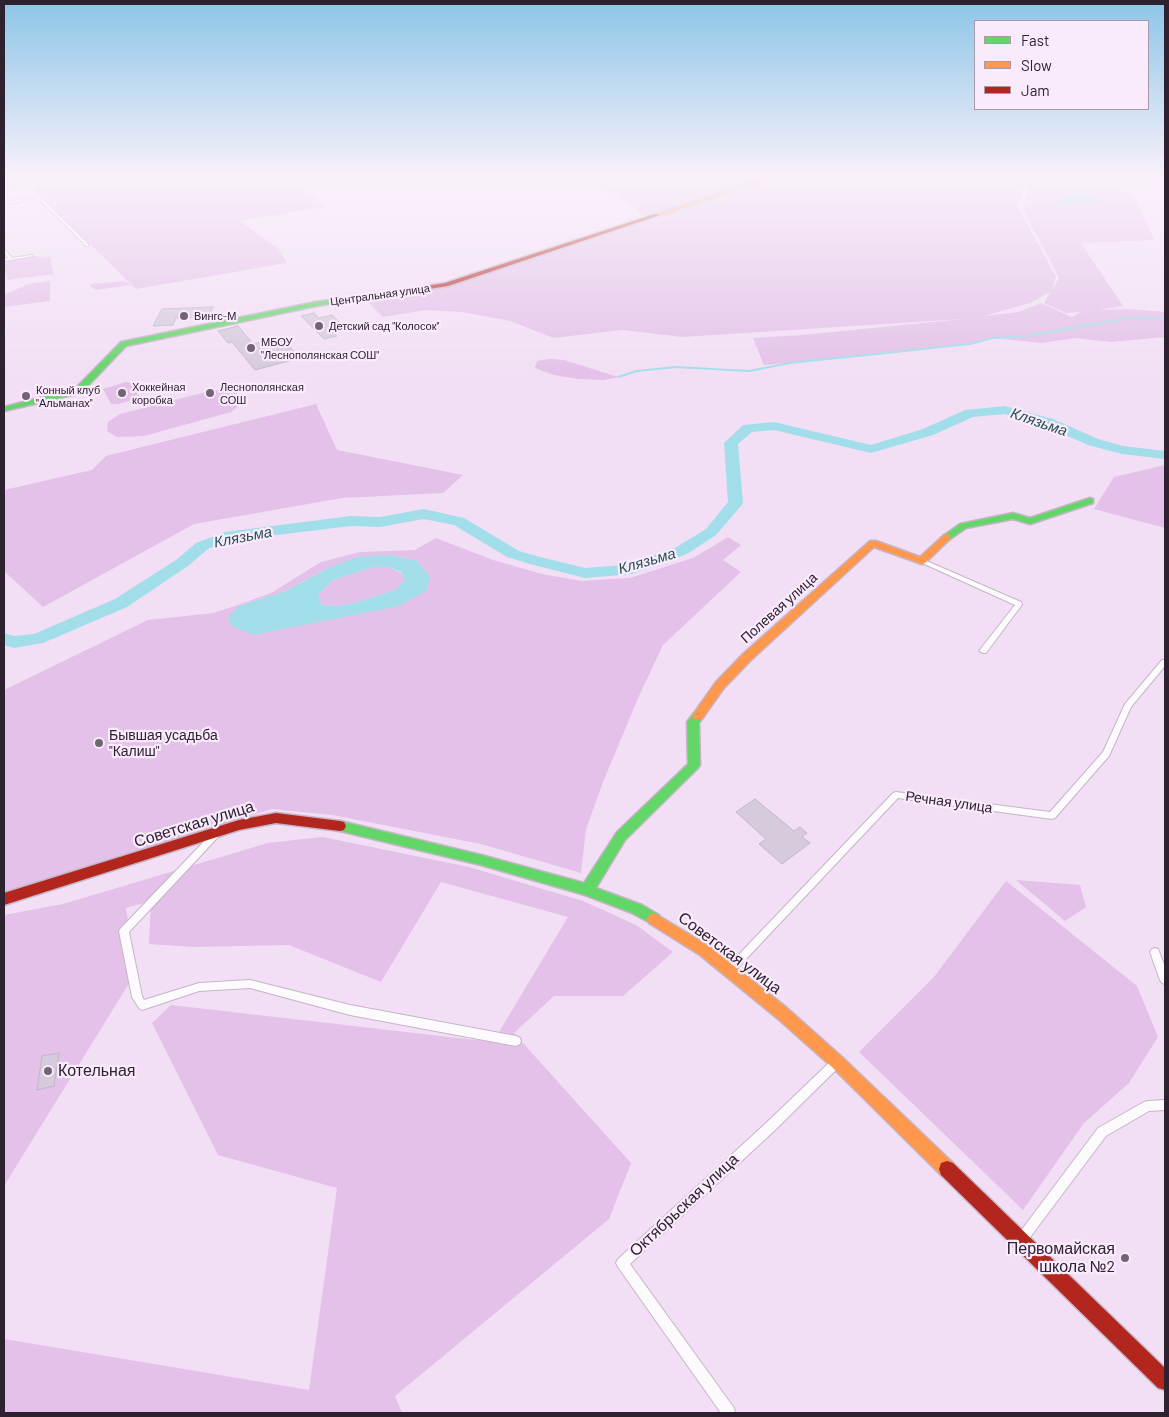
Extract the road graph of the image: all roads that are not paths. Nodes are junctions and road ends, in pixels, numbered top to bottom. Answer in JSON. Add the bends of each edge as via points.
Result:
{"nodes":[{"id":1,"x":565,"y":245,"type":"edge"},
{"id":2,"x":4,"y":250,"type":"edge"},
{"id":3,"x":31,"y":256,"type":"dead end"},
{"id":4,"x":11,"y":259,"type":"junction"},
{"id":5,"x":4,"y":260,"type":"edge"},
{"id":6,"x":4,"y":409,"type":"edge"},
{"id":7,"x":1090,"y":501,"type":"dead end"},
{"id":8,"x":922,"y":561,"type":"junction"},
{"id":9,"x":982,"y":651,"type":"dead end"},
{"id":10,"x":1165,"y":662,"type":"edge"},
{"id":11,"x":218,"y":831,"type":"junction"},
{"id":12,"x":587,"y":890,"type":"junction"},
{"id":13,"x":4,"y":899,"type":"edge"},
{"id":14,"x":1154,"y":952,"type":"dead end"},
{"id":15,"x":729,"y":971,"type":"junction"},
{"id":16,"x":1165,"y":980,"type":"edge"},
{"id":17,"x":516,"y":1041,"type":"dead end"},
{"id":18,"x":837,"y":1062,"type":"junction"},
{"id":19,"x":1165,"y":1105,"type":"edge"},
{"id":20,"x":1021,"y":1240,"type":"junction"},
{"id":21,"x":1165,"y":1381,"type":"edge"},
{"id":22,"x":729,"y":1413,"type":"edge"}],
"edges":[{"from":1,"to":6,"type":"street","name":"Центральная улица","via":[[446,285],[316,304],[124,344],[78,391]]},
{"from":2,"to":4,"type":"street"},
{"from":3,"to":4,"type":"street"},
{"from":4,"to":5,"type":"street"},
{"from":7,"to":8,"type":"street","via":[[1030,521],[1013,516],[964,526],[951,533]]},
{"from":8,"to":9,"type":"street","via":[[1019,604]]},
{"from":8,"to":12,"type":"street","name":"Полевая улица","via":[[873,543],[747,657],[720,685],[693,722],[694,765],[621,836]]},
{"from":10,"to":15,"type":"street","name":"Речная улица","via":[[1128,706],[1106,754],[1052,816],[896,795]]},
{"from":11,"to":12,"type":"street","name":"Советская улица","via":[[276,818],[337,825]]},
{"from":11,"to":13,"type":"street","name":"Советская улица"},
{"from":11,"to":17,"type":"street","via":[[124,931],[137,997],[142,1005],[199,987],[250,984],[350,1010]]},
{"from":12,"to":15,"type":"street","name":"Советская улица","via":[[637,909],[678,932]]},
{"from":14,"to":16,"type":"street"},
{"from":15,"to":18,"type":"street","name":"Советская улица"},
{"from":18,"to":20,"type":"street","name":"Советская улица"},
{"from":18,"to":22,"type":"street","name":"Октябрьская улица","via":[[622,1263]]},
{"from":19,"to":20,"type":"street","via":[[1148,1106],[1102,1132]]},
{"from":20,"to":21,"type":"street","name":"Советская улица"}]}
